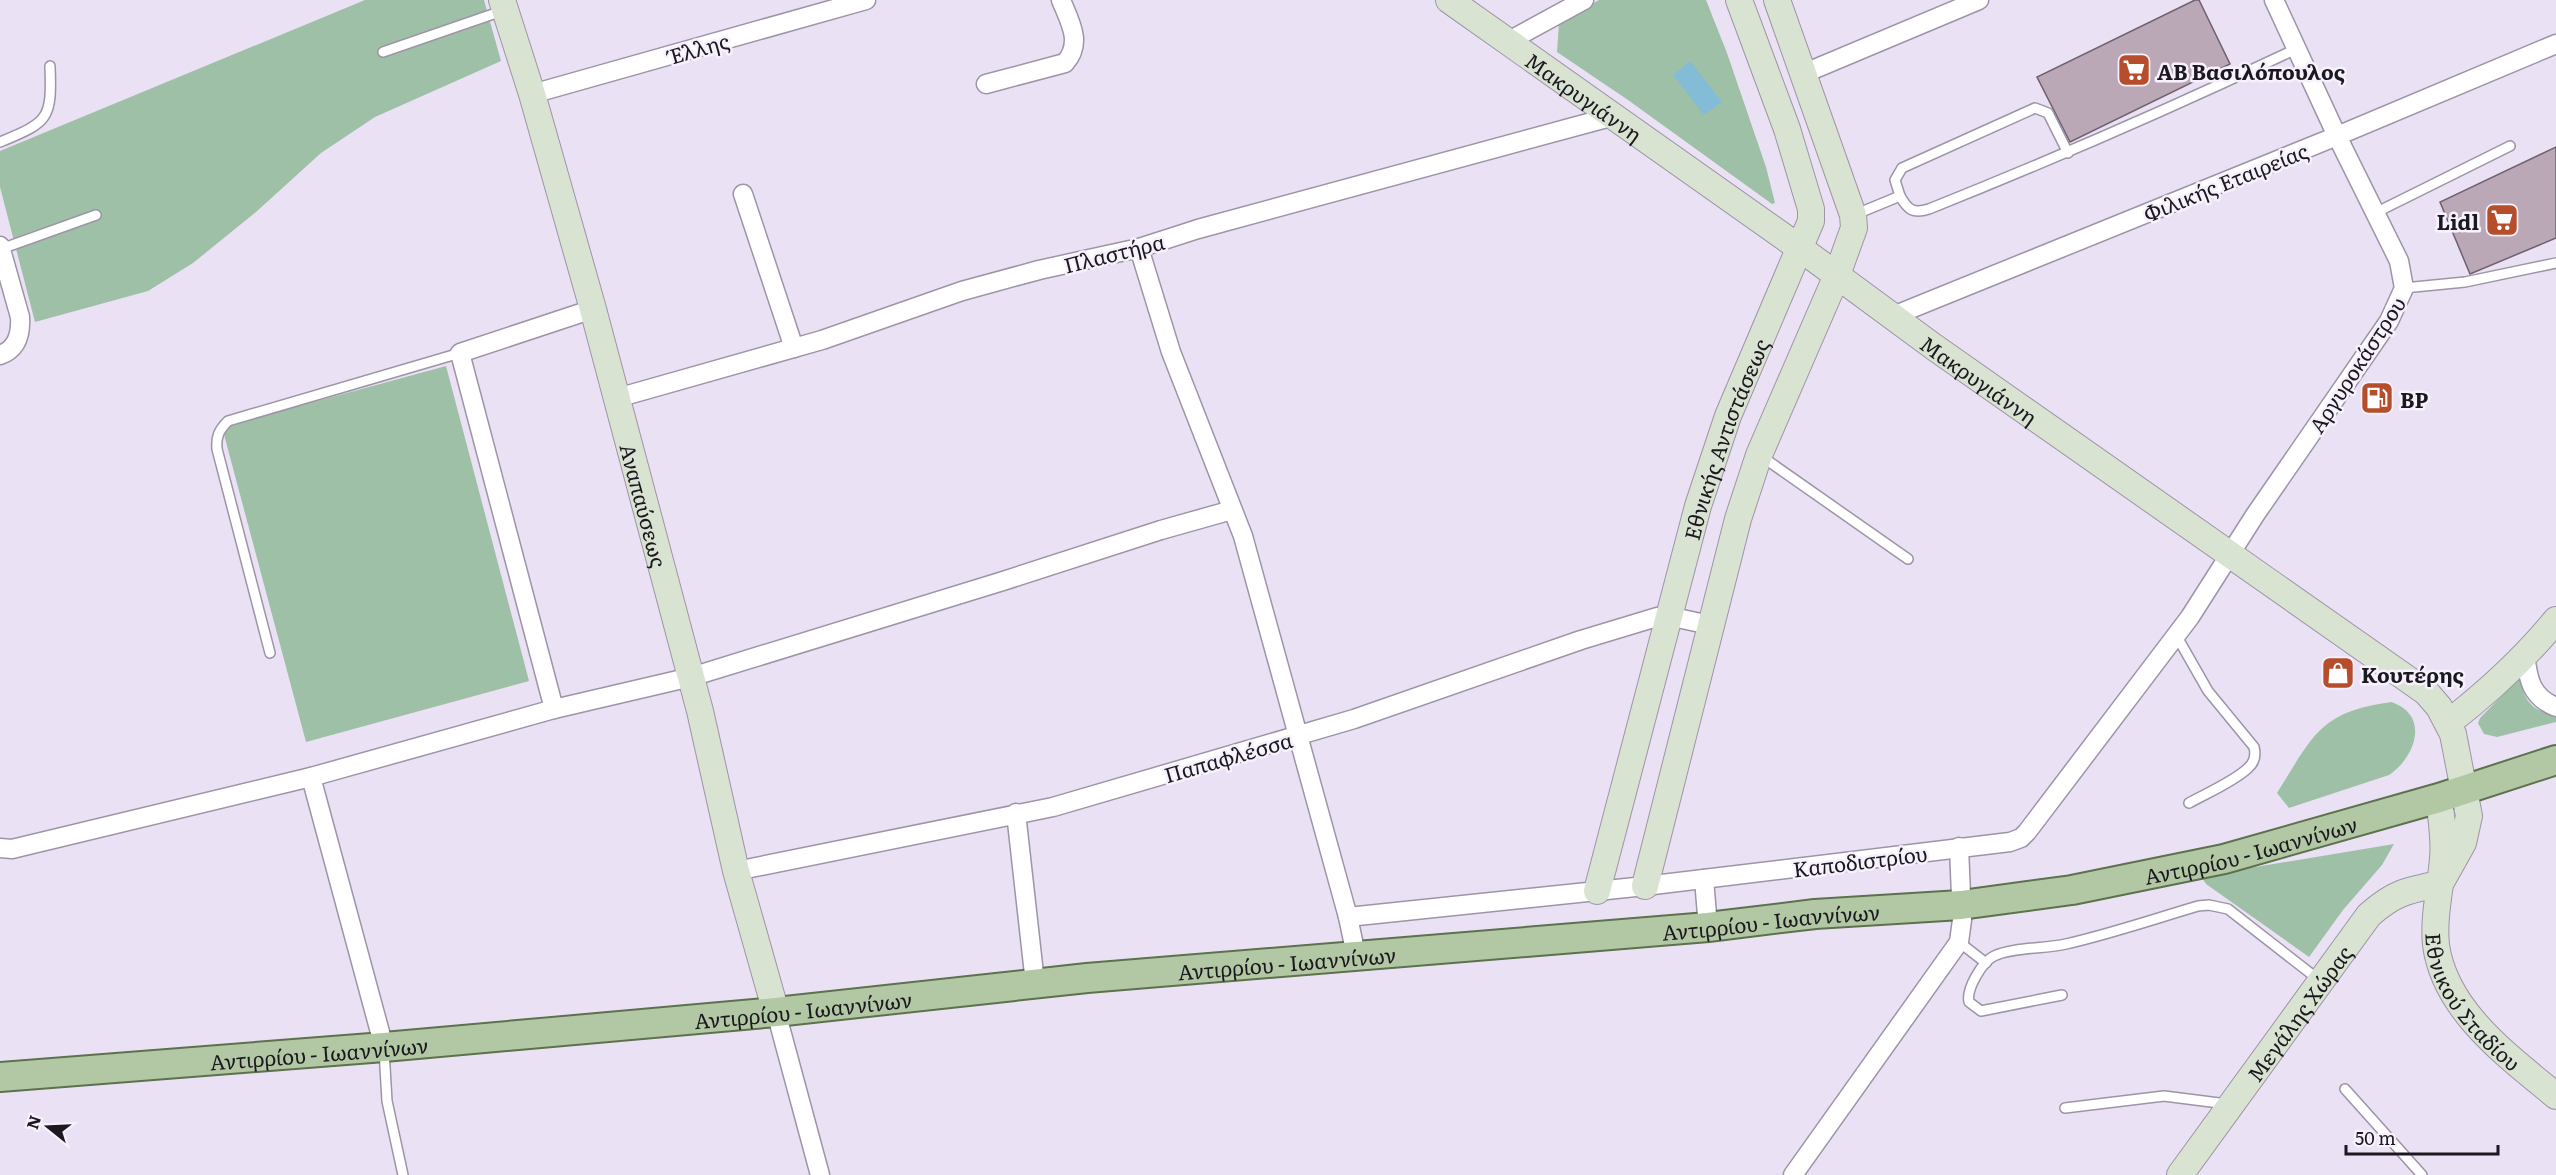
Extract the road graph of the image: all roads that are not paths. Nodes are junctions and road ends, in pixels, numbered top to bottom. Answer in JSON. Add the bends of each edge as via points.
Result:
{"nodes":[{"id":1,"x":866,"y":0,"type":"edge"},
{"id":2,"x":1061,"y":0,"type":"edge"},
{"id":3,"x":1449,"y":0,"type":"edge"},
{"id":4,"x":1584,"y":0,"type":"edge"},
{"id":5,"x":1739,"y":0,"type":"edge"},
{"id":6,"x":1777,"y":0,"type":"edge"},
{"id":7,"x":1979,"y":0,"type":"edge"},
{"id":8,"x":2274,"y":0,"type":"edge"},
{"id":9,"x":839,"y":4,"type":"edge"},
{"id":10,"x":504,"y":5,"type":"edge"},
{"id":11,"x":1509,"y":41,"type":"junction"},
{"id":12,"x":2556,"y":44,"type":"edge"},
{"id":13,"x":2298,"y":48,"type":"junction"},
{"id":14,"x":382,"y":52,"type":"dead end"},
{"id":15,"x":50,"y":66,"type":"dead end"},
{"id":16,"x":1805,"y":73,"type":"junction"},
{"id":17,"x":986,"y":84,"type":"dead end"},
{"id":18,"x":532,"y":94,"type":"junction"},
{"id":19,"x":1614,"y":116,"type":"junction"},
{"id":20,"x":2337,"y":136,"type":"junction"},
{"id":21,"x":0,"y":142,"type":"edge"},
{"id":22,"x":2510,"y":146,"type":"dead end"},
{"id":23,"x":2068,"y":153,"type":"junction"},
{"id":24,"x":743,"y":194,"type":"dead end"},
{"id":25,"x":1900,"y":196,"type":"junction"},
{"id":26,"x":2375,"y":213,"type":"junction"},
{"id":27,"x":96,"y":215,"type":"dead end"},
{"id":28,"x":1853,"y":215,"type":"junction"},
{"id":29,"x":0,"y":247,"type":"edge"},
{"id":30,"x":1139,"y":248,"type":"junction"},
{"id":31,"x":1801,"y":249,"type":"junction"},
{"id":32,"x":2556,"y":263,"type":"edge"},
{"id":33,"x":1837,"y":275,"type":"junction"},
{"id":34,"x":2404,"y":288,"type":"junction"},
{"id":35,"x":593,"y":309,"type":"junction"},
{"id":36,"x":1893,"y":316,"type":"junction"},
{"id":37,"x":794,"y":348,"type":"junction"},
{"id":38,"x":460,"y":353,"type":"junction"},
{"id":39,"x":0,"y":355,"type":"edge"},
{"id":40,"x":617,"y":398,"type":"junction"},
{"id":41,"x":1759,"y":455,"type":"junction"},
{"id":42,"x":1232,"y":510,"type":"junction"},
{"id":43,"x":2231,"y":554,"type":"junction"},
{"id":44,"x":1908,"y":559,"type":"dead end"},
{"id":45,"x":1668,"y":616,"type":"junction"},
{"id":46,"x":2556,"y":620,"type":"edge"},
{"id":47,"x":1710,"y":625,"type":"junction"},
{"id":48,"x":2176,"y":635,"type":"junction"},
{"id":49,"x":270,"y":653,"type":"dead end"},
{"id":50,"x":2525,"y":655,"type":"junction"},
{"id":51,"x":691,"y":676,"type":"junction"},
{"id":52,"x":2556,"y":706,"type":"edge"},
{"id":53,"x":554,"y":709,"type":"junction"},
{"id":54,"x":2448,"y":723,"type":"junction"},
{"id":55,"x":1298,"y":735,"type":"junction"},
{"id":56,"x":2556,"y":760,"type":"edge"},
{"id":57,"x":311,"y":777,"type":"junction"},
{"id":58,"x":2452,"y":794,"type":"junction"},
{"id":59,"x":2189,"y":803,"type":"dead end"},
{"id":60,"x":1016,"y":813,"type":"junction"},
{"id":61,"x":1959,"y":847,"type":"junction"},
{"id":62,"x":2,"y":849,"type":"edge"},
{"id":63,"x":736,"y":871,"type":"junction"},
{"id":64,"x":1704,"y":879,"type":"junction"},
{"id":65,"x":2440,"y":884,"type":"junction"},
{"id":66,"x":1645,"y":886,"type":"junction"},
{"id":67,"x":1597,"y":891,"type":"junction"},
{"id":68,"x":1961,"y":905,"type":"junction"},
{"id":69,"x":1348,"y":917,"type":"junction"},
{"id":70,"x":1708,"y":927,"type":"junction"},
{"id":71,"x":1959,"y":942,"type":"junction"},
{"id":72,"x":1356,"y":955,"type":"junction"},
{"id":73,"x":1986,"y":963,"type":"junction"},
{"id":74,"x":2320,"y":981,"type":"junction"},
{"id":75,"x":1035,"y":983,"type":"junction"},
{"id":76,"x":2062,"y":995,"type":"dead end"},
{"id":77,"x":776,"y":1012,"type":"junction"},
{"id":78,"x":384,"y":1047,"type":"junction"},
{"id":79,"x":0,"y":1077,"type":"edge"},
{"id":80,"x":2345,"y":1089,"type":"dead end"},
{"id":81,"x":2556,"y":1096,"type":"edge"},
{"id":82,"x":2229,"y":1105,"type":"junction"},
{"id":83,"x":2065,"y":1108,"type":"dead end"},
{"id":84,"x":403,"y":1175,"type":"edge"},
{"id":85,"x":820,"y":1175,"type":"edge"},
{"id":86,"x":1793,"y":1175,"type":"edge"},
{"id":87,"x":2180,"y":1175,"type":"edge"},
{"id":88,"x":2422,"y":1175,"type":"edge"}],
"edges":[{"from":1,"to":9,"type":"street","name":"Έλλης"},
{"from":2,"to":17,"type":"street","via":[[1075,38],[1075,49],[1065,63]]},
{"from":3,"to":11,"type":"street","name":"Μακρυγιάννη"},
{"from":4,"to":11,"type":"street"},
{"from":5,"to":31,"type":"street","name":"Εθνικής Αντιστάσεως","via":[[1811,209],[1810,229]]},
{"from":6,"to":16,"type":"street","name":"Εθνικής Αντιστάσεως"},
{"from":7,"to":16,"type":"street"},
{"from":8,"to":13,"type":"street","name":"Αργυροκάστρου"},
{"from":9,"to":18,"type":"street","name":"Έλλης"},
{"from":10,"to":14,"type":"lane"},
{"from":10,"to":18,"type":"street","name":"Αναπαύσεως"},
{"from":11,"to":19,"type":"street","name":"Μακρυγιάννη"},
{"from":12,"to":20,"type":"street","name":"Φιλικής Εταιρείας"},
{"from":13,"to":20,"type":"street","name":"Αργυροκάστρου"},
{"from":13,"to":23,"type":"lane"},
{"from":15,"to":21,"type":"lane","via":[[51,98],[41,123]]},
{"from":16,"to":28,"type":"street","name":"Εθνικής Αντιστάσεως"},
{"from":18,"to":35,"type":"street","name":"Αναπαύσεως"},
{"from":19,"to":30,"type":"street","name":"Πλαστήρα"},
{"from":19,"to":31,"type":"street","name":"Μακρυγιάννη"},
{"from":20,"to":26,"type":"street","name":"Αργυροκάστρου"},
{"from":20,"to":36,"type":"street","name":"Φιλικής Εταιρείας"},
{"from":22,"to":26,"type":"lane"},
{"from":23,"to":25,"type":"lane","via":[[1921,212],[1908,209]]},
{"from":23,"to":25,"type":"lane","via":[[2048,113],[2035,108],[1902,168],[1895,180]]},
{"from":24,"to":37,"type":"street"},
{"from":25,"to":28,"type":"lane"},
{"from":26,"to":34,"type":"street","name":"Αργυροκάστρου","via":[[2399,261]]},
{"from":27,"to":29,"type":"lane"},
{"from":28,"to":33,"type":"street","name":"Εθνικής Αντιστάσεως","via":[[1854,228]]},
{"from":29,"to":39,"type":"street","via":[[21,329],[14,346]]},
{"from":30,"to":37,"type":"street","name":"Πλαστήρα","via":[[962,291]]},
{"from":30,"to":42,"type":"street","via":[[1171,352]]},
{"from":31,"to":33,"type":"street","name":"Μακρυγιάννη"},
{"from":31,"to":45,"type":"street","name":"Εθνικής Αντιστάσεως","via":[[1728,416]]},
{"from":32,"to":34,"type":"lane","via":[[2465,282]]},
{"from":33,"to":36,"type":"street","name":"Μακρυγιάννη"},
{"from":33,"to":41,"type":"street","name":"Εθνικής Αντιστάσεως"},
{"from":34,"to":43,"type":"street","name":"Αργυροκάστρου","via":[[2389,321]]},
{"from":35,"to":38,"type":"street"},
{"from":35,"to":40,"type":"street","name":"Αναπαύσεως"},
{"from":36,"to":43,"type":"street","name":"Μακρυγιάννη"},
{"from":37,"to":40,"type":"street","name":"Πλαστήρα"},
{"from":38,"to":49,"type":"lane","via":[[228,421],[220,428],[217,449]]},
{"from":38,"to":53,"type":"street"},
{"from":40,"to":51,"type":"street","name":"Αναπαύσεως"},
{"from":41,"to":44,"type":"lane"},
{"from":41,"to":47,"type":"street","name":"Εθνικής Αντιστάσεως"},
{"from":42,"to":51,"type":"street"},
{"from":42,"to":55,"type":"street","via":[[1243,536]]},
{"from":43,"to":48,"type":"street","name":"Καποδιστρίου"},
{"from":43,"to":54,"type":"street","name":"Μακρυγιάννη","via":[[2426,692]]},
{"from":45,"to":47,"type":"street","name":"Παπαφλέσσα"},
{"from":45,"to":55,"type":"street","name":"Παπαφλέσσα","via":[[1581,640]]},
{"from":45,"to":67,"type":"street","name":"Εθνικής Αντιστάσεως"},
{"from":46,"to":50,"type":"street"},
{"from":47,"to":66,"type":"street","name":"Εθνικής Αντιστάσεως"},
{"from":48,"to":59,"type":"lane","via":[[2208,691],[2256,752],[2248,768]]},
{"from":48,"to":61,"type":"street","name":"Καποδιστρίου","via":[[2021,838]]},
{"from":50,"to":52,"type":"street","via":[[2531,688],[2541,699]]},
{"from":50,"to":54,"type":"street"},
{"from":51,"to":53,"type":"street"},
{"from":51,"to":63,"type":"street","name":"Αναπαύσεως"},
{"from":53,"to":57,"type":"street"},
{"from":54,"to":58,"type":"street","name":"Μακρυγιάννη","via":[[2456,745]]},
{"from":55,"to":60,"type":"street","name":"Παπαφλέσσα","via":[[1053,807]]},
{"from":55,"to":69,"type":"street"},
{"from":56,"to":58,"type":"main road","name":"Αντιρρίου - Ιωαννίνων"},
{"from":57,"to":62,"type":"street"},
{"from":57,"to":78,"type":"street"},
{"from":58,"to":65,"type":"street","name":"Εθνικού Σταδίου","via":[[2469,824]]},
{"from":58,"to":68,"type":"main road","name":"Αντιρρίου - Ιωαννίνων","via":[[2224,859],[2072,890]]},
{"from":60,"to":63,"type":"street","name":"Παπαφλέσσα"},
{"from":60,"to":75,"type":"street"},
{"from":61,"to":64,"type":"street","name":"Καποδιστρίου"},
{"from":61,"to":68,"type":"street"},
{"from":63,"to":77,"type":"street","name":"Αναπαύσεως"},
{"from":64,"to":66,"type":"street","name":"Καποδιστρίου"},
{"from":64,"to":70,"type":"street"},
{"from":65,"to":74,"type":"street","name":"Μεγάλης Χώρας","via":[[2387,899],[2369,915]]},
{"from":65,"to":81,"type":"street","name":"Εθνικού Σταδίου","via":[[2436,945],[2455,996],[2500,1049]]},
{"from":66,"to":67,"type":"street","name":"Καποδιστρίου"},
{"from":67,"to":69,"type":"street","name":"Καποδιστρίου"},
{"from":68,"to":70,"type":"main road","name":"Αντιρρίου - Ιωαννίνων","via":[[1815,914]]},
{"from":68,"to":71,"type":"street"},
{"from":69,"to":72,"type":"street"},
{"from":70,"to":72,"type":"main road","name":"Αντιρρίου - Ιωαννίνων"},
{"from":71,"to":73,"type":"lane"},
{"from":71,"to":86,"type":"street"},
{"from":72,"to":75,"type":"main road","name":"Αντιρρίου - Ιωαννίνων"},
{"from":73,"to":74,"type":"lane","via":[[1996,955],[2066,944],[2209,905],[2228,909]]},
{"from":73,"to":76,"type":"lane","via":[[1968,994],[1970,1002],[1981,1011]]},
{"from":74,"to":82,"type":"street","name":"Μεγάλης Χώρας"},
{"from":75,"to":77,"type":"main road","name":"Αντιρρίου - Ιωαννίνων"},
{"from":77,"to":78,"type":"main road","name":"Αντιρρίου - Ιωαννίνων"},
{"from":77,"to":85,"type":"street"},
{"from":78,"to":79,"type":"main road","name":"Αντιρρίου - Ιωαννίνων"},
{"from":78,"to":84,"type":"lane","via":[[387,1101]]},
{"from":80,"to":88,"type":"lane"},
{"from":82,"to":83,"type":"lane","via":[[2164,1096]]},
{"from":82,"to":87,"type":"street","name":"Μεγάλης Χώρας"}]}
